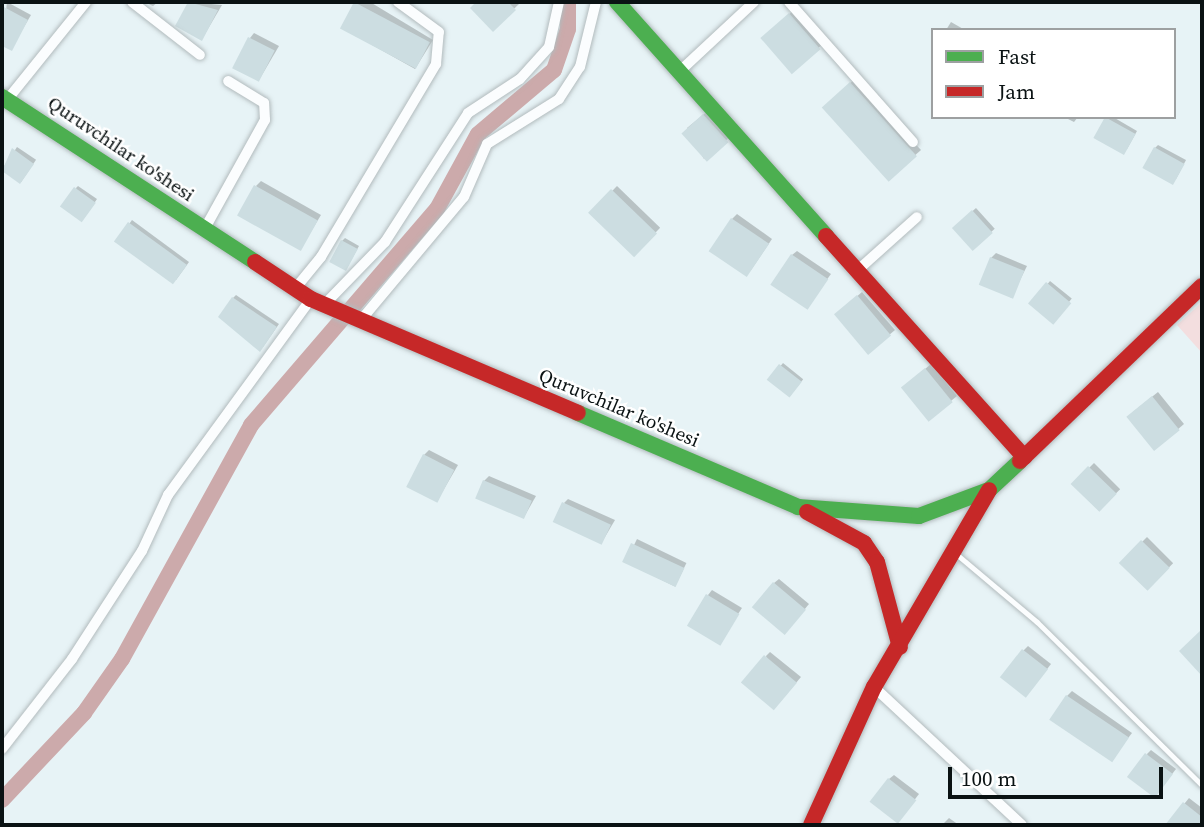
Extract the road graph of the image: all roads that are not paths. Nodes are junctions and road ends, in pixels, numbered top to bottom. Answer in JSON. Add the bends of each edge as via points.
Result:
{"nodes":[{"id":1,"x":86,"y":2,"type":"edge"},
{"id":2,"x":132,"y":2,"type":"edge"},
{"id":3,"x":398,"y":2,"type":"edge"},
{"id":4,"x":559,"y":2,"type":"edge"},
{"id":5,"x":596,"y":2,"type":"edge"},
{"id":6,"x":617,"y":2,"type":"edge"},
{"id":7,"x":754,"y":2,"type":"edge"},
{"id":8,"x":789,"y":2,"type":"edge"},
{"id":9,"x":200,"y":55,"type":"dead end"},
{"id":10,"x":680,"y":71,"type":"junction"},
{"id":11,"x":228,"y":81,"type":"dead end"},
{"id":12,"x":4,"y":98,"type":"edge"},
{"id":13,"x":913,"y":142,"type":"dead end"},
{"id":14,"x":917,"y":217,"type":"dead end"},
{"id":15,"x":204,"y":230,"type":"junction"},
{"id":16,"x":859,"y":270,"type":"junction"},
{"id":17,"x":1202,"y":286,"type":"edge"},
{"id":18,"x":294,"y":290,"type":"junction"},
{"id":19,"x":322,"y":304,"type":"junction"},
{"id":20,"x":356,"y":318,"type":"junction"},
{"id":21,"x":1024,"y":457,"type":"junction"},
{"id":22,"x":989,"y":490,"type":"junction"},
{"id":23,"x":798,"y":507,"type":"junction"},
{"id":24,"x":954,"y":552,"type":"junction"},
{"id":25,"x":900,"y":647,"type":"junction"},
{"id":26,"x":874,"y":687,"type":"junction"},
{"id":27,"x":2,"y":749,"type":"edge"},
{"id":28,"x":1202,"y":785,"type":"edge"},
{"id":29,"x":811,"y":825,"type":"edge"},
{"id":30,"x":1022,"y":825,"type":"edge"}],
"edges":[{"from":1,"to":12,"type":"street"},
{"from":2,"to":9,"type":"street"},
{"from":3,"to":18,"type":"street","via":[[439,32],[436,64],[321,257]]},
{"from":4,"to":19,"type":"street","via":[[549,47],[520,79],[468,113],[385,242]]},
{"from":5,"to":20,"type":"street","via":[[580,66],[559,99],[487,144],[464,197]]},
{"from":6,"to":10,"type":"main road"},
{"from":7,"to":10,"type":"street"},
{"from":8,"to":13,"type":"street"},
{"from":10,"to":16,"type":"main road"},
{"from":11,"to":15,"type":"street","via":[[264,103],[265,120]]},
{"from":12,"to":15,"type":"main road","name":"Quruvchilar ko'shesi"},
{"from":14,"to":16,"type":"street"},
{"from":15,"to":18,"type":"main road","name":"Quruvchilar ko'shesi"},
{"from":16,"to":21,"type":"main road"},
{"from":17,"to":21,"type":"main road","name":"Quruvchilar ko'shesi"},
{"from":18,"to":19,"type":"main road","name":"Quruvchilar ko'shesi"},
{"from":19,"to":20,"type":"main road","name":"Quruvchilar ko'shesi"},
{"from":19,"to":27,"type":"street","via":[[168,495],[142,551],[79,648]]},
{"from":20,"to":23,"type":"main road","name":"Quruvchilar ko'shesi"},
{"from":21,"to":22,"type":"main road","name":"Quruvchilar ko'shesi"},
{"from":22,"to":23,"type":"main road","name":"Quruvchilar ko'shesi","via":[[919,516]]},
{"from":22,"to":24,"type":"main road"},
{"from":23,"to":25,"type":"main road","via":[[870,553],[885,583]]},
{"from":24,"to":25,"type":"main road"},
{"from":24,"to":28,"type":"lane","via":[[1037,622]]},
{"from":25,"to":26,"type":"main road"},
{"from":26,"to":29,"type":"main road"},
{"from":26,"to":30,"type":"street"}]}
